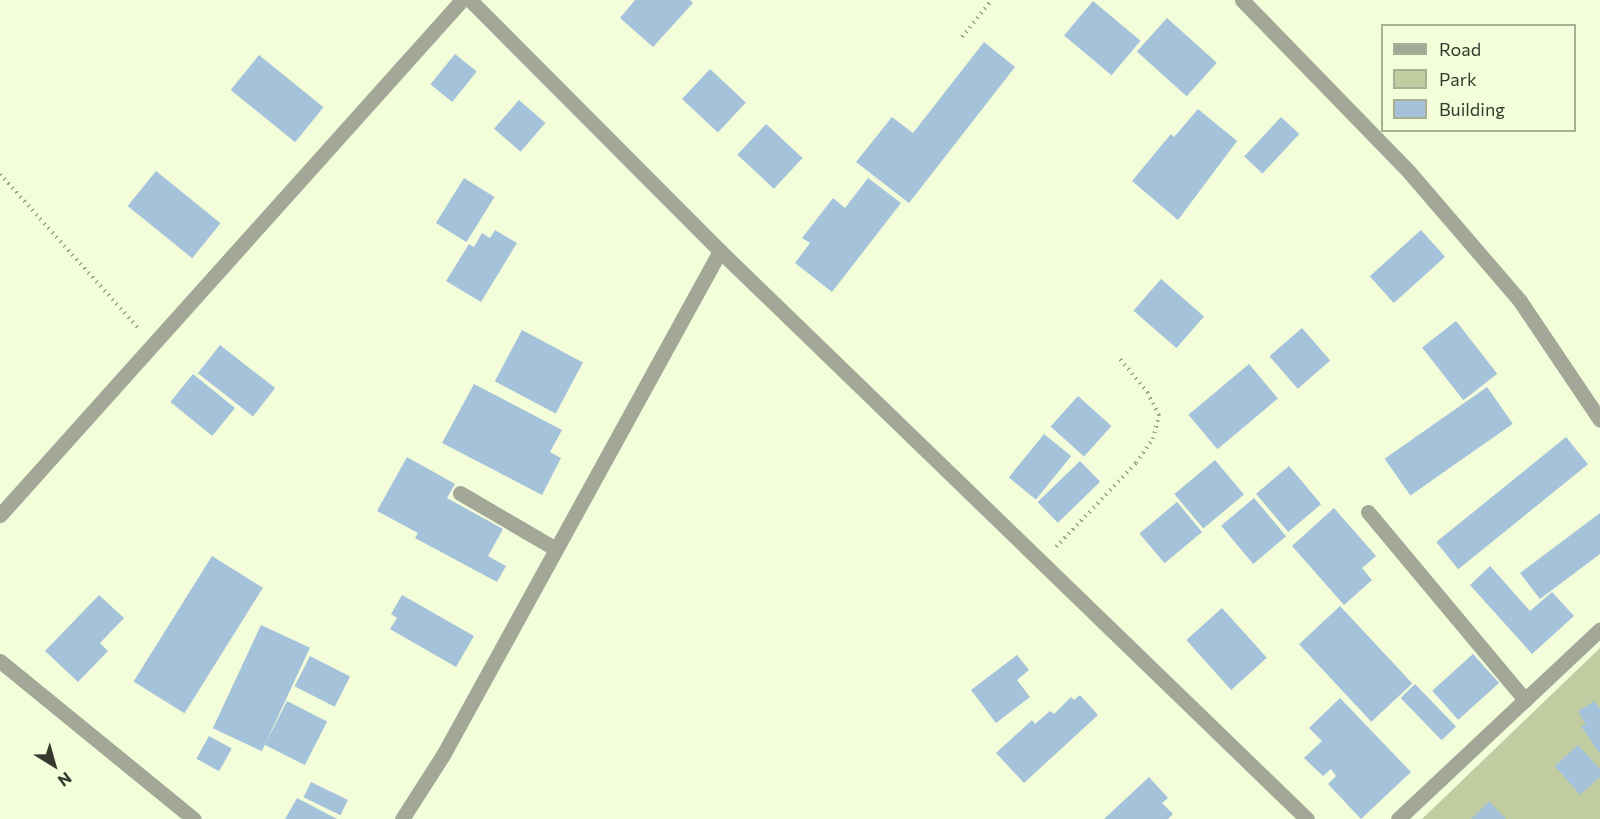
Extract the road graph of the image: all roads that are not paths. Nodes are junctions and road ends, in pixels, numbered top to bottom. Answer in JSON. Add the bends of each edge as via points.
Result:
{"nodes":[{"id":1,"x":462,"y":0,"type":"edge"},
{"id":2,"x":470,"y":0,"type":"edge"},
{"id":3,"x":1242,"y":0,"type":"edge"},
{"id":4,"x":720,"y":251,"type":"junction"},
{"id":5,"x":1600,"y":420,"type":"edge"},
{"id":6,"x":460,"y":493,"type":"dead end"},
{"id":7,"x":1368,"y":512,"type":"dead end"},
{"id":8,"x":0,"y":515,"type":"edge"},
{"id":9,"x":556,"y":549,"type":"junction"},
{"id":10,"x":1600,"y":629,"type":"edge"},
{"id":11,"x":0,"y":661,"type":"edge"},
{"id":12,"x":1525,"y":700,"type":"junction"},
{"id":13,"x":194,"y":819,"type":"edge"},
{"id":14,"x":402,"y":819,"type":"edge"},
{"id":15,"x":1306,"y":819,"type":"edge"},
{"id":16,"x":1398,"y":819,"type":"edge"}],
"edges":[{"from":1,"to":8,"type":"street"},
{"from":2,"to":4,"type":"street"},
{"from":3,"to":5,"type":"street","via":[[1410,173],[1505,284]]},
{"from":4,"to":9,"type":"street"},
{"from":4,"to":15,"type":"street"},
{"from":6,"to":9,"type":"street"},
{"from":7,"to":12,"type":"street"},
{"from":9,"to":14,"type":"street","via":[[443,755]]},
{"from":10,"to":12,"type":"street"},
{"from":11,"to":13,"type":"street"},
{"from":12,"to":16,"type":"street"}]}
